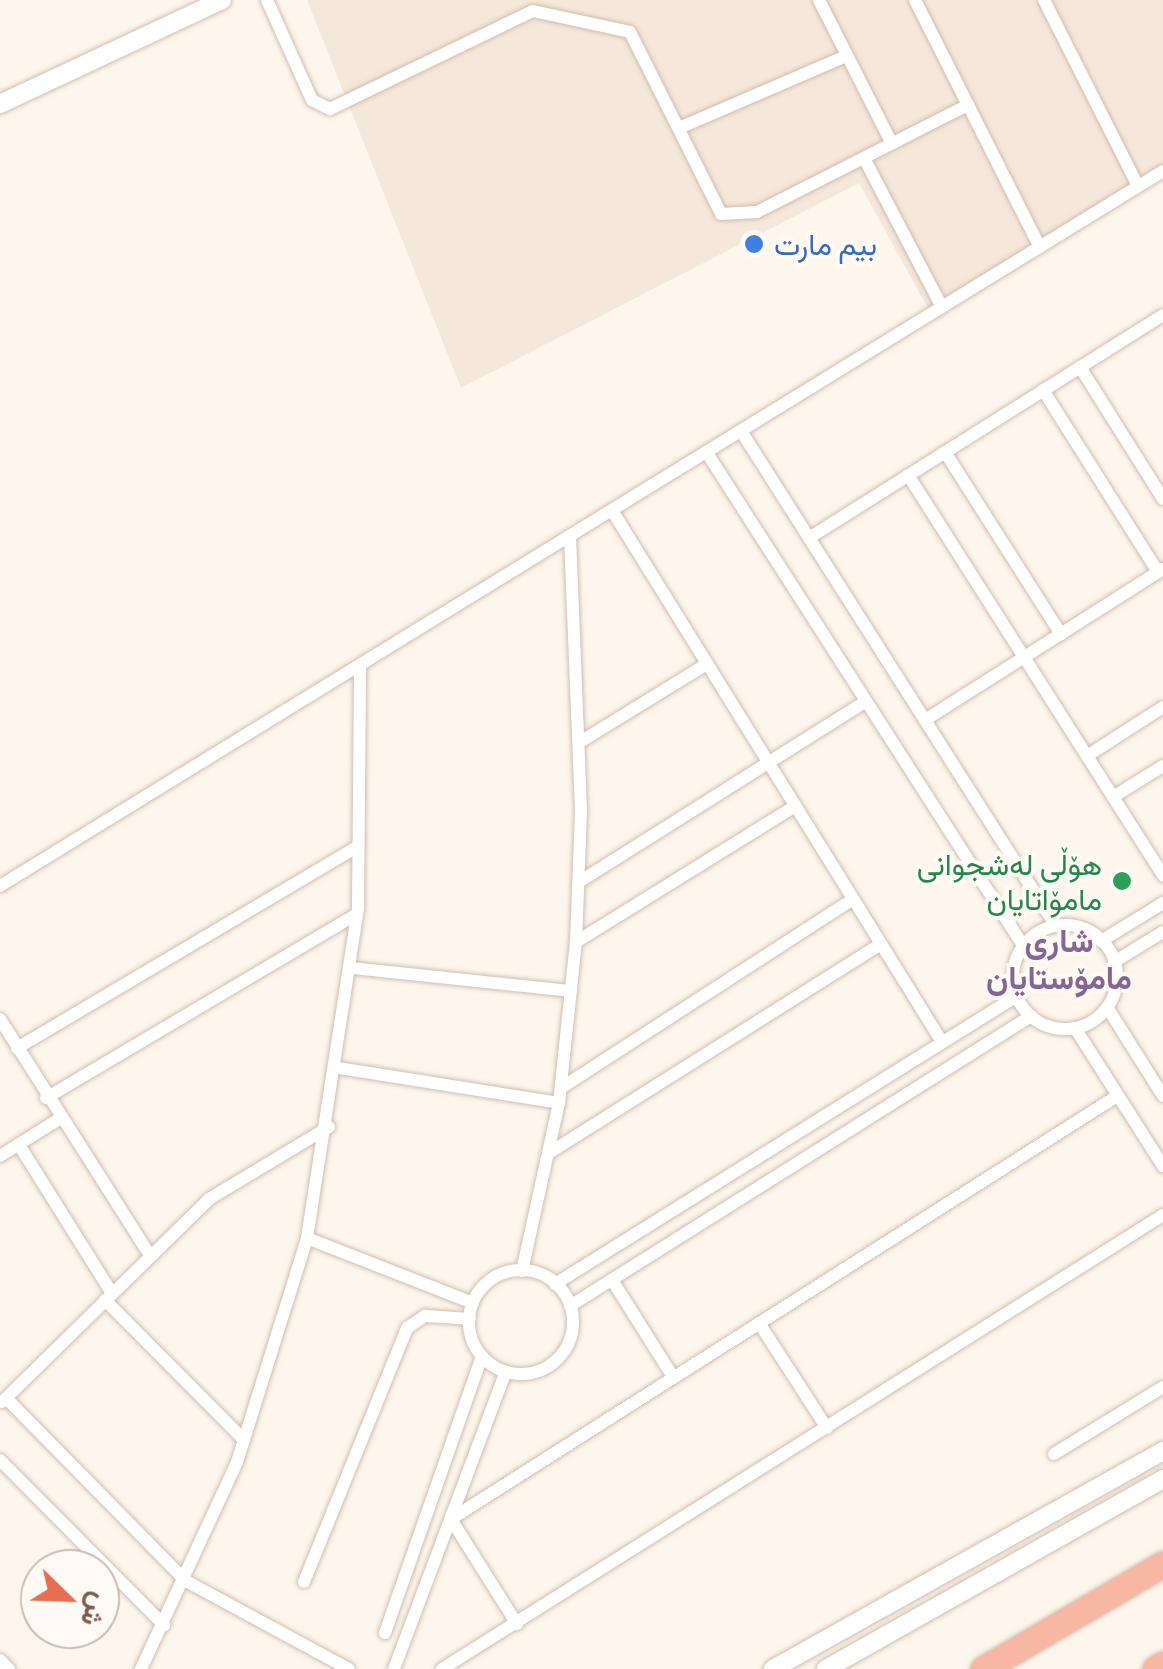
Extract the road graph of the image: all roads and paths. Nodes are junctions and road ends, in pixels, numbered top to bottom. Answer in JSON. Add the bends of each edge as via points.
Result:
{"nodes":[{"id":1,"x":222,"y":0,"type":"edge"},
{"id":2,"x":266,"y":0,"type":"edge"},
{"id":3,"x":819,"y":0,"type":"edge"},
{"id":4,"x":915,"y":0,"type":"edge"},
{"id":5,"x":1044,"y":0,"type":"edge"},
{"id":6,"x":846,"y":56,"type":"junction"},
{"id":7,"x":0,"y":104,"type":"edge"},
{"id":8,"x":968,"y":104,"type":"junction"},
{"id":9,"x":679,"y":128,"type":"junction"},
{"id":10,"x":892,"y":144,"type":"junction"},
{"id":11,"x":864,"y":158,"type":"junction"},
{"id":12,"x":1163,"y":171,"type":"edge"},
{"id":13,"x":1138,"y":186,"type":"junction"},
{"id":14,"x":1040,"y":247,"type":"junction"},
{"id":15,"x":942,"y":307,"type":"junction"},
{"id":16,"x":1163,"y":315,"type":"edge"},
{"id":17,"x":1080,"y":367,"type":"junction"},
{"id":18,"x":1042,"y":390,"type":"junction"},
{"id":19,"x":741,"y":432,"type":"junction"},
{"id":20,"x":944,"y":452,"type":"junction"},
{"id":21,"x":707,"y":453,"type":"junction"},
{"id":22,"x":908,"y":475,"type":"junction"},
{"id":23,"x":1163,"y":498,"type":"edge"},
{"id":24,"x":613,"y":512,"type":"junction"},
{"id":25,"x":809,"y":538,"type":"junction"},
{"id":26,"x":570,"y":539,"type":"junction"},
{"id":27,"x":1161,"y":571,"type":"edge"},
{"id":28,"x":1061,"y":634,"type":"junction"},
{"id":29,"x":1024,"y":657,"type":"junction"},
{"id":30,"x":707,"y":664,"type":"junction"},
{"id":31,"x":360,"y":669,"type":"junction"},
{"id":32,"x":866,"y":701,"type":"junction"},
{"id":33,"x":1163,"y":707,"type":"edge"},
{"id":34,"x":925,"y":720,"type":"junction"},
{"id":35,"x":580,"y":742,"type":"junction"},
{"id":36,"x":1087,"y":756,"type":"junction"},
{"id":37,"x":768,"y":762,"type":"junction"},
{"id":38,"x":1163,"y":766,"type":"edge"},
{"id":39,"x":1113,"y":797,"type":"junction"},
{"id":40,"x":795,"y":806,"type":"junction"},
{"id":41,"x":360,"y":846,"type":"junction"},
{"id":42,"x":1163,"y":876,"type":"edge"},
{"id":43,"x":579,"y":882,"type":"junction"},
{"id":44,"x":0,"y":886,"type":"edge"},
{"id":45,"x":853,"y":898,"type":"junction"},
{"id":46,"x":1163,"y":903,"type":"edge"},
{"id":47,"x":357,"y":914,"type":"junction"},
{"id":48,"x":1056,"y":926,"type":"junction"},
{"id":49,"x":1163,"y":932,"type":"edge"},
{"id":50,"x":1101,"y":940,"type":"junction"},
{"id":51,"x":576,"y":942,"type":"junction"},
{"id":52,"x":881,"y":944,"type":"junction"},
{"id":53,"x":1024,"y":947,"type":"junction"},
{"id":54,"x":1114,"y":962,"type":"junction"},
{"id":55,"x":352,"y":968,"type":"junction"},
{"id":56,"x":571,"y":992,"type":"junction"},
{"id":57,"x":1016,"y":996,"type":"junction"},
{"id":58,"x":1107,"y":1007,"type":"junction"},
{"id":59,"x":1030,"y":1016,"type":"junction"},
{"id":60,"x":0,"y":1019,"type":"edge"},
{"id":61,"x":1075,"y":1028,"type":"junction"},
{"id":62,"x":942,"y":1042,"type":"junction"},
{"id":63,"x":17,"y":1048,"type":"junction"},
{"id":64,"x":339,"y":1068,"type":"junction"},
{"id":65,"x":560,"y":1095,"type":"junction"},
{"id":66,"x":1117,"y":1096,"type":"junction"},
{"id":67,"x":1163,"y":1096,"type":"edge"},
{"id":68,"x":46,"y":1098,"type":"junction"},
{"id":69,"x":59,"y":1119,"type":"junction"},
{"id":70,"x":328,"y":1128,"type":"junction"},
{"id":71,"x":19,"y":1145,"type":"junction"},
{"id":72,"x":548,"y":1154,"type":"junction"},
{"id":73,"x":0,"y":1156,"type":"edge"},
{"id":74,"x":1163,"y":1166,"type":"edge"},
{"id":75,"x":1163,"y":1216,"type":"edge"},
{"id":76,"x":307,"y":1238,"type":"junction"},
{"id":77,"x":150,"y":1255,"type":"junction"},
{"id":78,"x":522,"y":1271,"type":"junction"},
{"id":79,"x":612,"y":1280,"type":"junction"},
{"id":80,"x":555,"y":1284,"type":"junction"},
{"id":81,"x":109,"y":1296,"type":"junction"},
{"id":82,"x":474,"y":1303,"type":"junction"},
{"id":83,"x":570,"y":1306,"type":"junction"},
{"id":84,"x":470,"y":1319,"type":"junction"},
{"id":85,"x":758,"y":1323,"type":"junction"},
{"id":86,"x":482,"y":1356,"type":"junction"},
{"id":87,"x":506,"y":1372,"type":"junction"},
{"id":88,"x":673,"y":1377,"type":"junction"},
{"id":89,"x":0,"y":1379,"type":"edge"},
{"id":90,"x":1162,"y":1389,"type":"edge"},
{"id":91,"x":5,"y":1399,"type":"edge"},
{"id":92,"x":827,"y":1428,"type":"junction"},
{"id":93,"x":244,"y":1440,"type":"junction"},
{"id":94,"x":1163,"y":1451,"type":"edge"},
{"id":95,"x":1054,"y":1454,"type":"dead end"},
{"id":96,"x":0,"y":1460,"type":"edge"},
{"id":97,"x":1163,"y":1479,"type":"edge"},
{"id":98,"x":451,"y":1520,"type":"junction"},
{"id":99,"x":1163,"y":1564,"type":"edge"},
{"id":100,"x":186,"y":1581,"type":"junction"},
{"id":101,"x":304,"y":1582,"type":"dead end"},
{"id":102,"x":517,"y":1624,"type":"junction"},
{"id":103,"x":164,"y":1625,"type":"junction"},
{"id":104,"x":384,"y":1633,"type":"dead end"},
{"id":105,"x":0,"y":1660,"type":"edge"},
{"id":106,"x":1163,"y":1664,"type":"edge"},
{"id":107,"x":9,"y":1669,"type":"edge"},
{"id":108,"x":141,"y":1669,"type":"edge"},
{"id":109,"x":349,"y":1669,"type":"edge"},
{"id":110,"x":394,"y":1669,"type":"edge"},
{"id":111,"x":442,"y":1669,"type":"edge"},
{"id":112,"x":774,"y":1669,"type":"edge"},
{"id":113,"x":826,"y":1669,"type":"edge"},
{"id":114,"x":982,"y":1669,"type":"edge"},
{"id":115,"x":1155,"y":1669,"type":"edge"}],
"edges":[{"from":1,"to":7,"type":"street"},
{"from":2,"to":9,"type":"street","via":[[312,100],[330,108],[533,11],[558,11],[642,43]]},
{"from":3,"to":6,"type":"street"},
{"from":4,"to":8,"type":"street"},
{"from":5,"to":13,"type":"street"},
{"from":6,"to":9,"type":"street"},
{"from":6,"to":10,"type":"street"},
{"from":8,"to":10,"type":"street"},
{"from":8,"to":14,"type":"street"},
{"from":9,"to":11,"type":"street","via":[[721,214],[757,212]]},
{"from":10,"to":11,"type":"street"},
{"from":11,"to":15,"type":"street"},
{"from":12,"to":13,"type":"street"},
{"from":13,"to":14,"type":"street"},
{"from":14,"to":15,"type":"street"},
{"from":15,"to":19,"type":"street"},
{"from":16,"to":17,"type":"street"},
{"from":17,"to":18,"type":"street"},
{"from":17,"to":23,"type":"street"},
{"from":18,"to":20,"type":"street"},
{"from":18,"to":27,"type":"street"},
{"from":19,"to":21,"type":"street"},
{"from":19,"to":25,"type":"street"},
{"from":20,"to":22,"type":"street"},
{"from":20,"to":28,"type":"street"},
{"from":21,"to":24,"type":"street"},
{"from":21,"to":32,"type":"street"},
{"from":22,"to":25,"type":"street"},
{"from":22,"to":29,"type":"street"},
{"from":24,"to":26,"type":"street"},
{"from":24,"to":30,"type":"street"},
{"from":25,"to":34,"type":"street"},
{"from":26,"to":31,"type":"street"},
{"from":26,"to":35,"type":"street"},
{"from":27,"to":28,"type":"street"},
{"from":28,"to":29,"type":"street"},
{"from":29,"to":34,"type":"street"},
{"from":29,"to":36,"type":"street"},
{"from":30,"to":35,"type":"street"},
{"from":30,"to":37,"type":"street"},
{"from":31,"to":41,"type":"street"},
{"from":31,"to":44,"type":"street"},
{"from":32,"to":37,"type":"street"},
{"from":32,"to":53,"type":"street"},
{"from":33,"to":36,"type":"street"},
{"from":34,"to":48,"type":"street"},
{"from":35,"to":43,"type":"street"},
{"from":36,"to":39,"type":"street"},
{"from":37,"to":40,"type":"street"},
{"from":37,"to":43,"type":"street"},
{"from":38,"to":39,"type":"street"},
{"from":39,"to":42,"type":"street"},
{"from":40,"to":45,"type":"street"},
{"from":40,"to":51,"type":"street"},
{"from":41,"to":47,"type":"street"},
{"from":41,"to":63,"type":"street"},
{"from":43,"to":51,"type":"street"},
{"from":45,"to":52,"type":"street"},
{"from":45,"to":65,"type":"street"},
{"from":46,"to":50,"type":"street"},
{"from":47,"to":55,"type":"street"},
{"from":47,"to":68,"type":"street"},
{"from":48,"to":50,"type":"street"},
{"from":48,"to":53,"type":"street"},
{"from":49,"to":54,"type":"street"},
{"from":50,"to":54,"type":"street"},
{"from":51,"to":56,"type":"street"},
{"from":52,"to":62,"type":"street"},
{"from":52,"to":72,"type":"street"},
{"from":53,"to":57,"type":"street"},
{"from":54,"to":58,"type":"street"},
{"from":55,"to":56,"type":"street"},
{"from":55,"to":64,"type":"street"},
{"from":56,"to":65,"type":"street"},
{"from":57,"to":59,"type":"street"},
{"from":57,"to":62,"type":"street"},
{"from":58,"to":61,"type":"street"},
{"from":58,"to":67,"type":"street"},
{"from":59,"to":61,"type":"street"},
{"from":59,"to":79,"type":"street"},
{"from":60,"to":63,"type":"street"},
{"from":61,"to":66,"type":"street"},
{"from":62,"to":80,"type":"street"},
{"from":63,"to":68,"type":"street"},
{"from":64,"to":65,"type":"street"},
{"from":64,"to":70,"type":"street"},
{"from":65,"to":72,"type":"street"},
{"from":66,"to":74,"type":"street"},
{"from":66,"to":85,"type":"street"},
{"from":68,"to":69,"type":"street"},
{"from":69,"to":71,"type":"street"},
{"from":69,"to":77,"type":"street","via":[[72,1125]]},
{"from":70,"to":76,"type":"street"},
{"from":70,"to":77,"type":"street","via":[[209,1199]]},
{"from":71,"to":73,"type":"street"},
{"from":71,"to":81,"type":"street"},
{"from":72,"to":78,"type":"street"},
{"from":75,"to":92,"type":"street"},
{"from":76,"to":82,"type":"street"},
{"from":76,"to":93,"type":"street"},
{"from":77,"to":81,"type":"street"},
{"from":78,"to":80,"type":"street"},
{"from":78,"to":82,"type":"street","via":[[494,1278]]},
{"from":79,"to":83,"type":"street"},
{"from":79,"to":88,"type":"street"},
{"from":80,"to":83,"type":"street"},
{"from":81,"to":91,"type":"street"},
{"from":81,"to":93,"type":"street"},
{"from":82,"to":84,"type":"street"},
{"from":83,"to":87,"type":"street","via":[[561,1355],[534,1372]]},
{"from":84,"to":86,"type":"street"},
{"from":84,"to":101,"type":"street","via":[[425,1316],[407,1328]]},
{"from":85,"to":88,"type":"street"},
{"from":85,"to":92,"type":"street"},
{"from":86,"to":87,"type":"street"},
{"from":86,"to":104,"type":"street"},
{"from":87,"to":98,"type":"street"},
{"from":88,"to":98,"type":"street"},
{"from":89,"to":91,"type":"street"},
{"from":90,"to":95,"type":"street"},
{"from":91,"to":100,"type":"street"},
{"from":92,"to":102,"type":"street"},
{"from":93,"to":100,"type":"street"},
{"from":94,"to":112,"type":"street"},
{"from":96,"to":103,"type":"street"},
{"from":97,"to":113,"type":"street"},
{"from":98,"to":102,"type":"street"},
{"from":98,"to":110,"type":"street"},
{"from":99,"to":114,"type":"highway"},
{"from":100,"to":103,"type":"street"},
{"from":100,"to":109,"type":"street"},
{"from":102,"to":111,"type":"street"},
{"from":103,"to":108,"type":"street"},
{"from":105,"to":107,"type":"street"},
{"from":106,"to":115,"type":"highway"}]}
